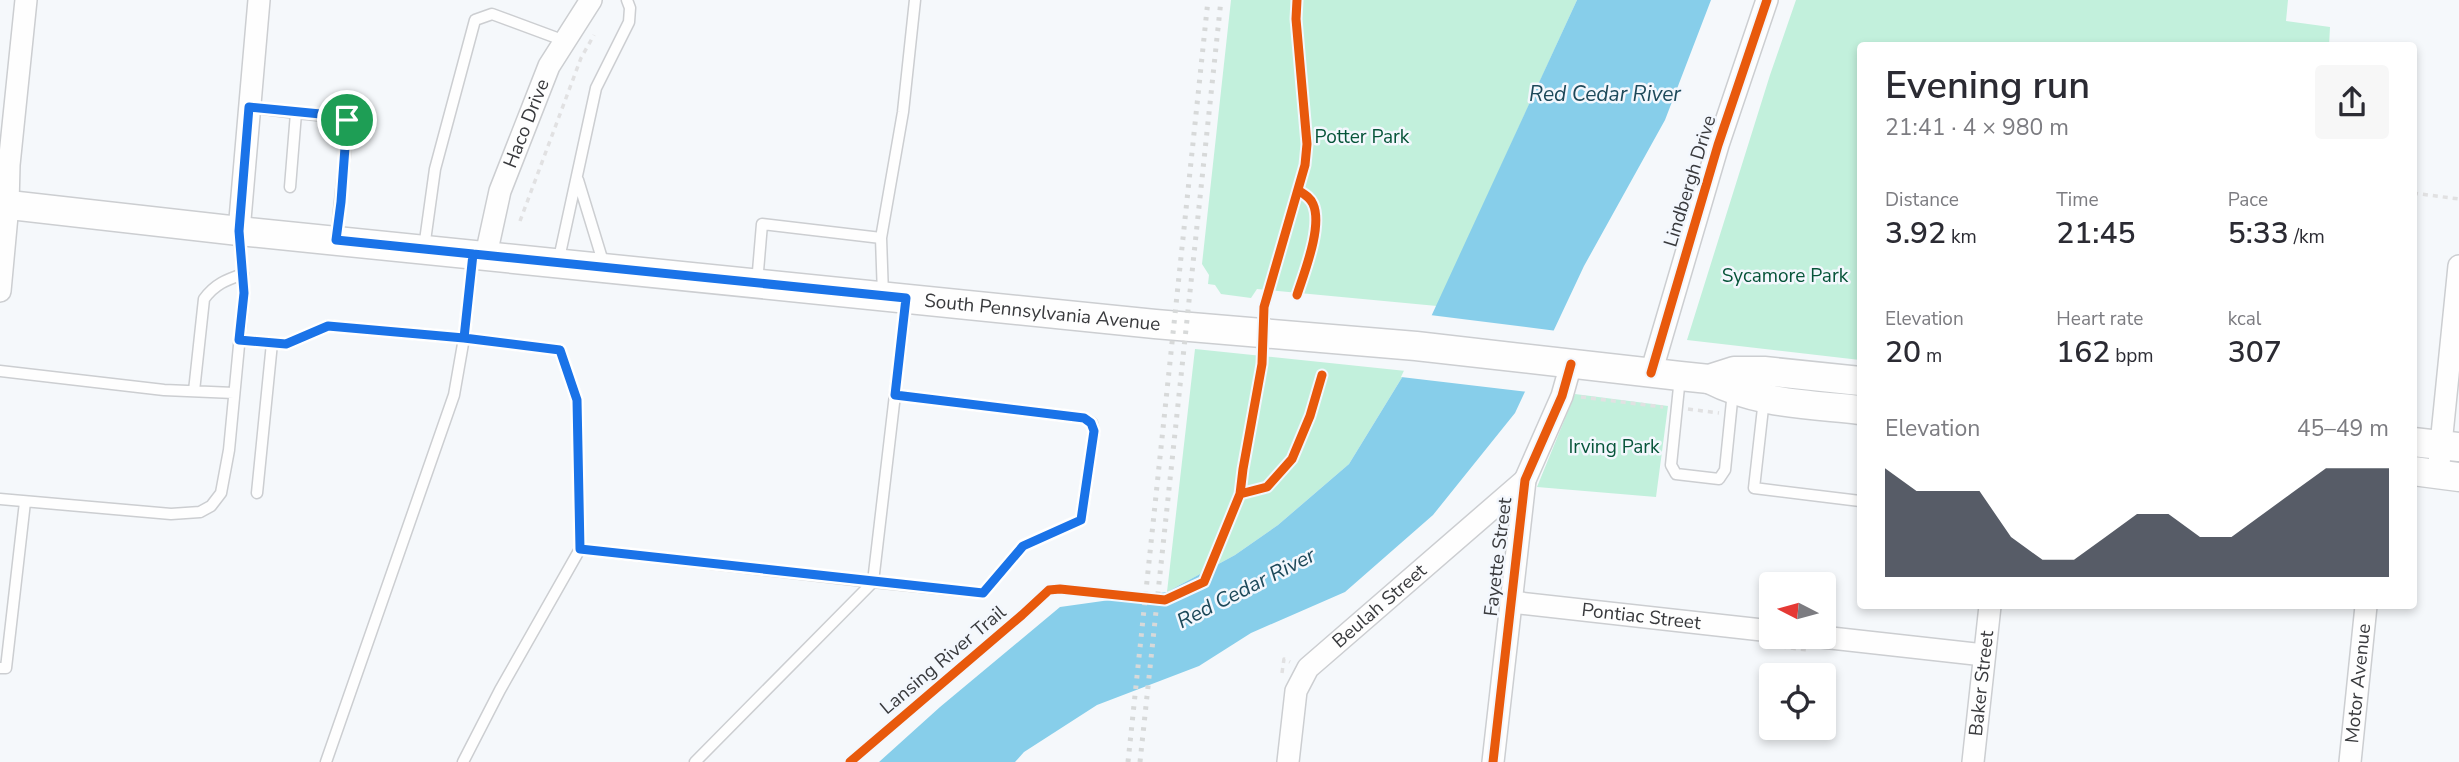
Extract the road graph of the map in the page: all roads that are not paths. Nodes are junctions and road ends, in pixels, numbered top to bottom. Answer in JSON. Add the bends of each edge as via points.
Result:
{"nodes":[{"id":1,"x":26,"y":0,"type":"edge"},
{"id":2,"x":259,"y":0,"type":"edge"},
{"id":3,"x":592,"y":0,"type":"edge"},
{"id":4,"x":627,"y":0,"type":"edge"},
{"id":5,"x":915,"y":0,"type":"edge"},
{"id":6,"x":1767,"y":0,"type":"edge"},
{"id":7,"x":565,"y":41,"type":"junction"},
{"id":8,"x":249,"y":107,"type":"junction"},
{"id":9,"x":296,"y":113,"type":"junction"},
{"id":10,"x":577,"y":177,"type":"junction"},
{"id":11,"x":290,"y":187,"type":"dead end"},
{"id":12,"x":4,"y":205,"type":"edge"},
{"id":13,"x":239,"y":231,"type":"junction"},
{"id":14,"x":881,"y":238,"type":"junction"},
{"id":15,"x":336,"y":240,"type":"junction"},
{"id":16,"x":424,"y":248,"type":"junction"},
{"id":17,"x":479,"y":255,"type":"junction"},
{"id":18,"x":558,"y":262,"type":"junction"},
{"id":19,"x":2459,"y":266,"type":"edge"},
{"id":20,"x":604,"y":267,"type":"junction"},
{"id":21,"x":243,"y":274,"type":"junction"},
{"id":22,"x":757,"y":283,"type":"junction"},
{"id":23,"x":0,"y":291,"type":"edge"},
{"id":24,"x":895,"y":297,"type":"junction"},
{"id":25,"x":464,"y":338,"type":"junction"},
{"id":26,"x":239,"y":340,"type":"junction"},
{"id":27,"x":272,"y":343,"type":"junction"},
{"id":28,"x":1560,"y":363,"type":"junction"},
{"id":29,"x":0,"y":371,"type":"edge"},
{"id":30,"x":1651,"y":373,"type":"junction"},
{"id":31,"x":1681,"y":376,"type":"junction"},
{"id":32,"x":1857,"y":381,"type":"edge"},
{"id":33,"x":194,"y":391,"type":"junction"},
{"id":34,"x":234,"y":393,"type":"junction"},
{"id":35,"x":895,"y":395,"type":"junction"},
{"id":36,"x":1725,"y":395,"type":"junction"},
{"id":37,"x":1764,"y":399,"type":"junction"},
{"id":38,"x":1857,"y":410,"type":"edge"},
{"id":39,"x":2437,"y":445,"type":"edge"},
{"id":40,"x":2437,"y":474,"type":"edge"},
{"id":41,"x":1525,"y":480,"type":"junction"},
{"id":42,"x":257,"y":493,"type":"dead end"},
{"id":43,"x":0,"y":499,"type":"edge"},
{"id":44,"x":1857,"y":501,"type":"edge"},
{"id":45,"x":25,"y":502,"type":"junction"},
{"id":46,"x":580,"y":549,"type":"junction"},
{"id":47,"x":873,"y":582,"type":"junction"},
{"id":48,"x":1511,"y":602,"type":"junction"},
{"id":49,"x":1990,"y":609,"type":"edge"},
{"id":50,"x":2366,"y":609,"type":"edge"},
{"id":51,"x":1759,"y":630,"type":"edge"},
{"id":52,"x":1836,"y":639,"type":"edge"},
{"id":53,"x":1984,"y":656,"type":"junction"},
{"id":54,"x":0,"y":668,"type":"edge"},
{"id":55,"x":326,"y":762,"type":"edge"},
{"id":56,"x":463,"y":762,"type":"edge"},
{"id":57,"x":695,"y":762,"type":"edge"},
{"id":58,"x":1288,"y":762,"type":"edge"},
{"id":59,"x":1493,"y":762,"type":"edge"},
{"id":60,"x":1973,"y":762,"type":"edge"},
{"id":61,"x":2350,"y":762,"type":"edge"}],
"edges":[{"from":1,"to":12,"type":"street"},
{"from":2,"to":8,"type":"street"},
{"from":3,"to":7,"type":"street","name":"Haco Drive"},
{"from":4,"to":10,"type":"lane","via":[[629,22],[596,88]]},
{"from":5,"to":14,"type":"lane","via":[[903,112]]},
{"from":6,"to":30,"type":"street","name":"Lindbergh Drive","via":[[1718,145]]},
{"from":7,"to":16,"type":"lane","via":[[492,14],[475,20],[435,169]]},
{"from":7,"to":17,"type":"street","name":"Haco Drive","via":[[550,66]]},
{"from":8,"to":9,"type":"lane"},
{"from":8,"to":13,"type":"street"},
{"from":9,"to":11,"type":"lane"},
{"from":9,"to":15,"type":"lane","via":[[347,120]]},
{"from":10,"to":18,"type":"lane"},
{"from":10,"to":20,"type":"lane"},
{"from":12,"to":13,"type":"main road","name":"South Pennsylvania Avenue"},
{"from":12,"to":23,"type":"street"},
{"from":13,"to":15,"type":"main road","name":"South Pennsylvania Avenue"},
{"from":13,"to":21,"type":"lane"},
{"from":14,"to":22,"type":"lane","via":[[762,224]]},
{"from":14,"to":24,"type":"lane"},
{"from":15,"to":16,"type":"main road","name":"South Pennsylvania Avenue"},
{"from":16,"to":17,"type":"main road","name":"South Pennsylvania Avenue"},
{"from":17,"to":18,"type":"main road","name":"South Pennsylvania Avenue"},
{"from":17,"to":25,"type":"lane"},
{"from":18,"to":20,"type":"main road","name":"South Pennsylvania Avenue"},
{"from":19,"to":39,"type":"street"},
{"from":20,"to":22,"type":"main road","name":"South Pennsylvania Avenue"},
{"from":21,"to":26,"type":"lane"},
{"from":21,"to":33,"type":"lane","via":[[212,288],[204,299]]},
{"from":22,"to":24,"type":"main road","name":"South Pennsylvania Avenue"},
{"from":24,"to":28,"type":"main road","name":"South Pennsylvania Avenue"},
{"from":24,"to":35,"type":"lane"},
{"from":25,"to":27,"type":"lane","via":[[328,326],[286,344]]},
{"from":25,"to":46,"type":"lane","via":[[560,350],[577,400]]},
{"from":25,"to":55,"type":"lane","via":[[454,395]]},
{"from":26,"to":27,"type":"lane"},
{"from":26,"to":34,"type":"lane"},
{"from":27,"to":42,"type":"lane"},
{"from":28,"to":30,"type":"main road","name":"South Pennsylvania Avenue"},
{"from":28,"to":41,"type":"street","name":"Fayette Street","via":[[1562,396]]},
{"from":29,"to":33,"type":"lane"},
{"from":30,"to":31,"type":"main road","name":"South Pennsylvania Avenue"},
{"from":31,"to":36,"type":"main road","name":"South Pennsylvania Avenue"},
{"from":31,"to":36,"type":"lane","via":[[1671,465],[1676,474],[1719,479],[1725,470]]},
{"from":32,"to":36,"type":"main road","name":"South Pennsylvania Avenue","via":[[1734,371]]},
{"from":33,"to":34,"type":"lane"},
{"from":34,"to":45,"type":"lane","via":[[221,493],[200,512],[172,514]]},
{"from":35,"to":47,"type":"lane"},
{"from":35,"to":47,"type":"lane","via":[[1084,418],[1094,431],[1081,520],[1023,546],[983,593]]},
{"from":36,"to":37,"type":"main road","name":"South Pennsylvania Avenue"},
{"from":37,"to":38,"type":"main road","name":"South Pennsylvania Avenue"},
{"from":37,"to":44,"type":"lane","via":[[1754,488]]},
{"from":39,"to":40,"type":"street"},
{"from":41,"to":48,"type":"street","name":"Fayette Street"},
{"from":41,"to":58,"type":"street","name":"Beulah Street","via":[[1308,668],[1296,691]]},
{"from":43,"to":45,"type":"lane"},
{"from":45,"to":54,"type":"lane","via":[[6,668]]},
{"from":46,"to":47,"type":"lane"},
{"from":46,"to":56,"type":"lane"},
{"from":47,"to":57,"type":"lane"},
{"from":48,"to":51,"type":"street","name":"Pontiac Street"},
{"from":48,"to":59,"type":"street","name":"Fayette Street"},
{"from":49,"to":53,"type":"street","name":"Baker Street"},
{"from":50,"to":61,"type":"street","name":"Motor Avenue"},
{"from":52,"to":53,"type":"street"},
{"from":53,"to":60,"type":"street","name":"Baker Street"}]}
